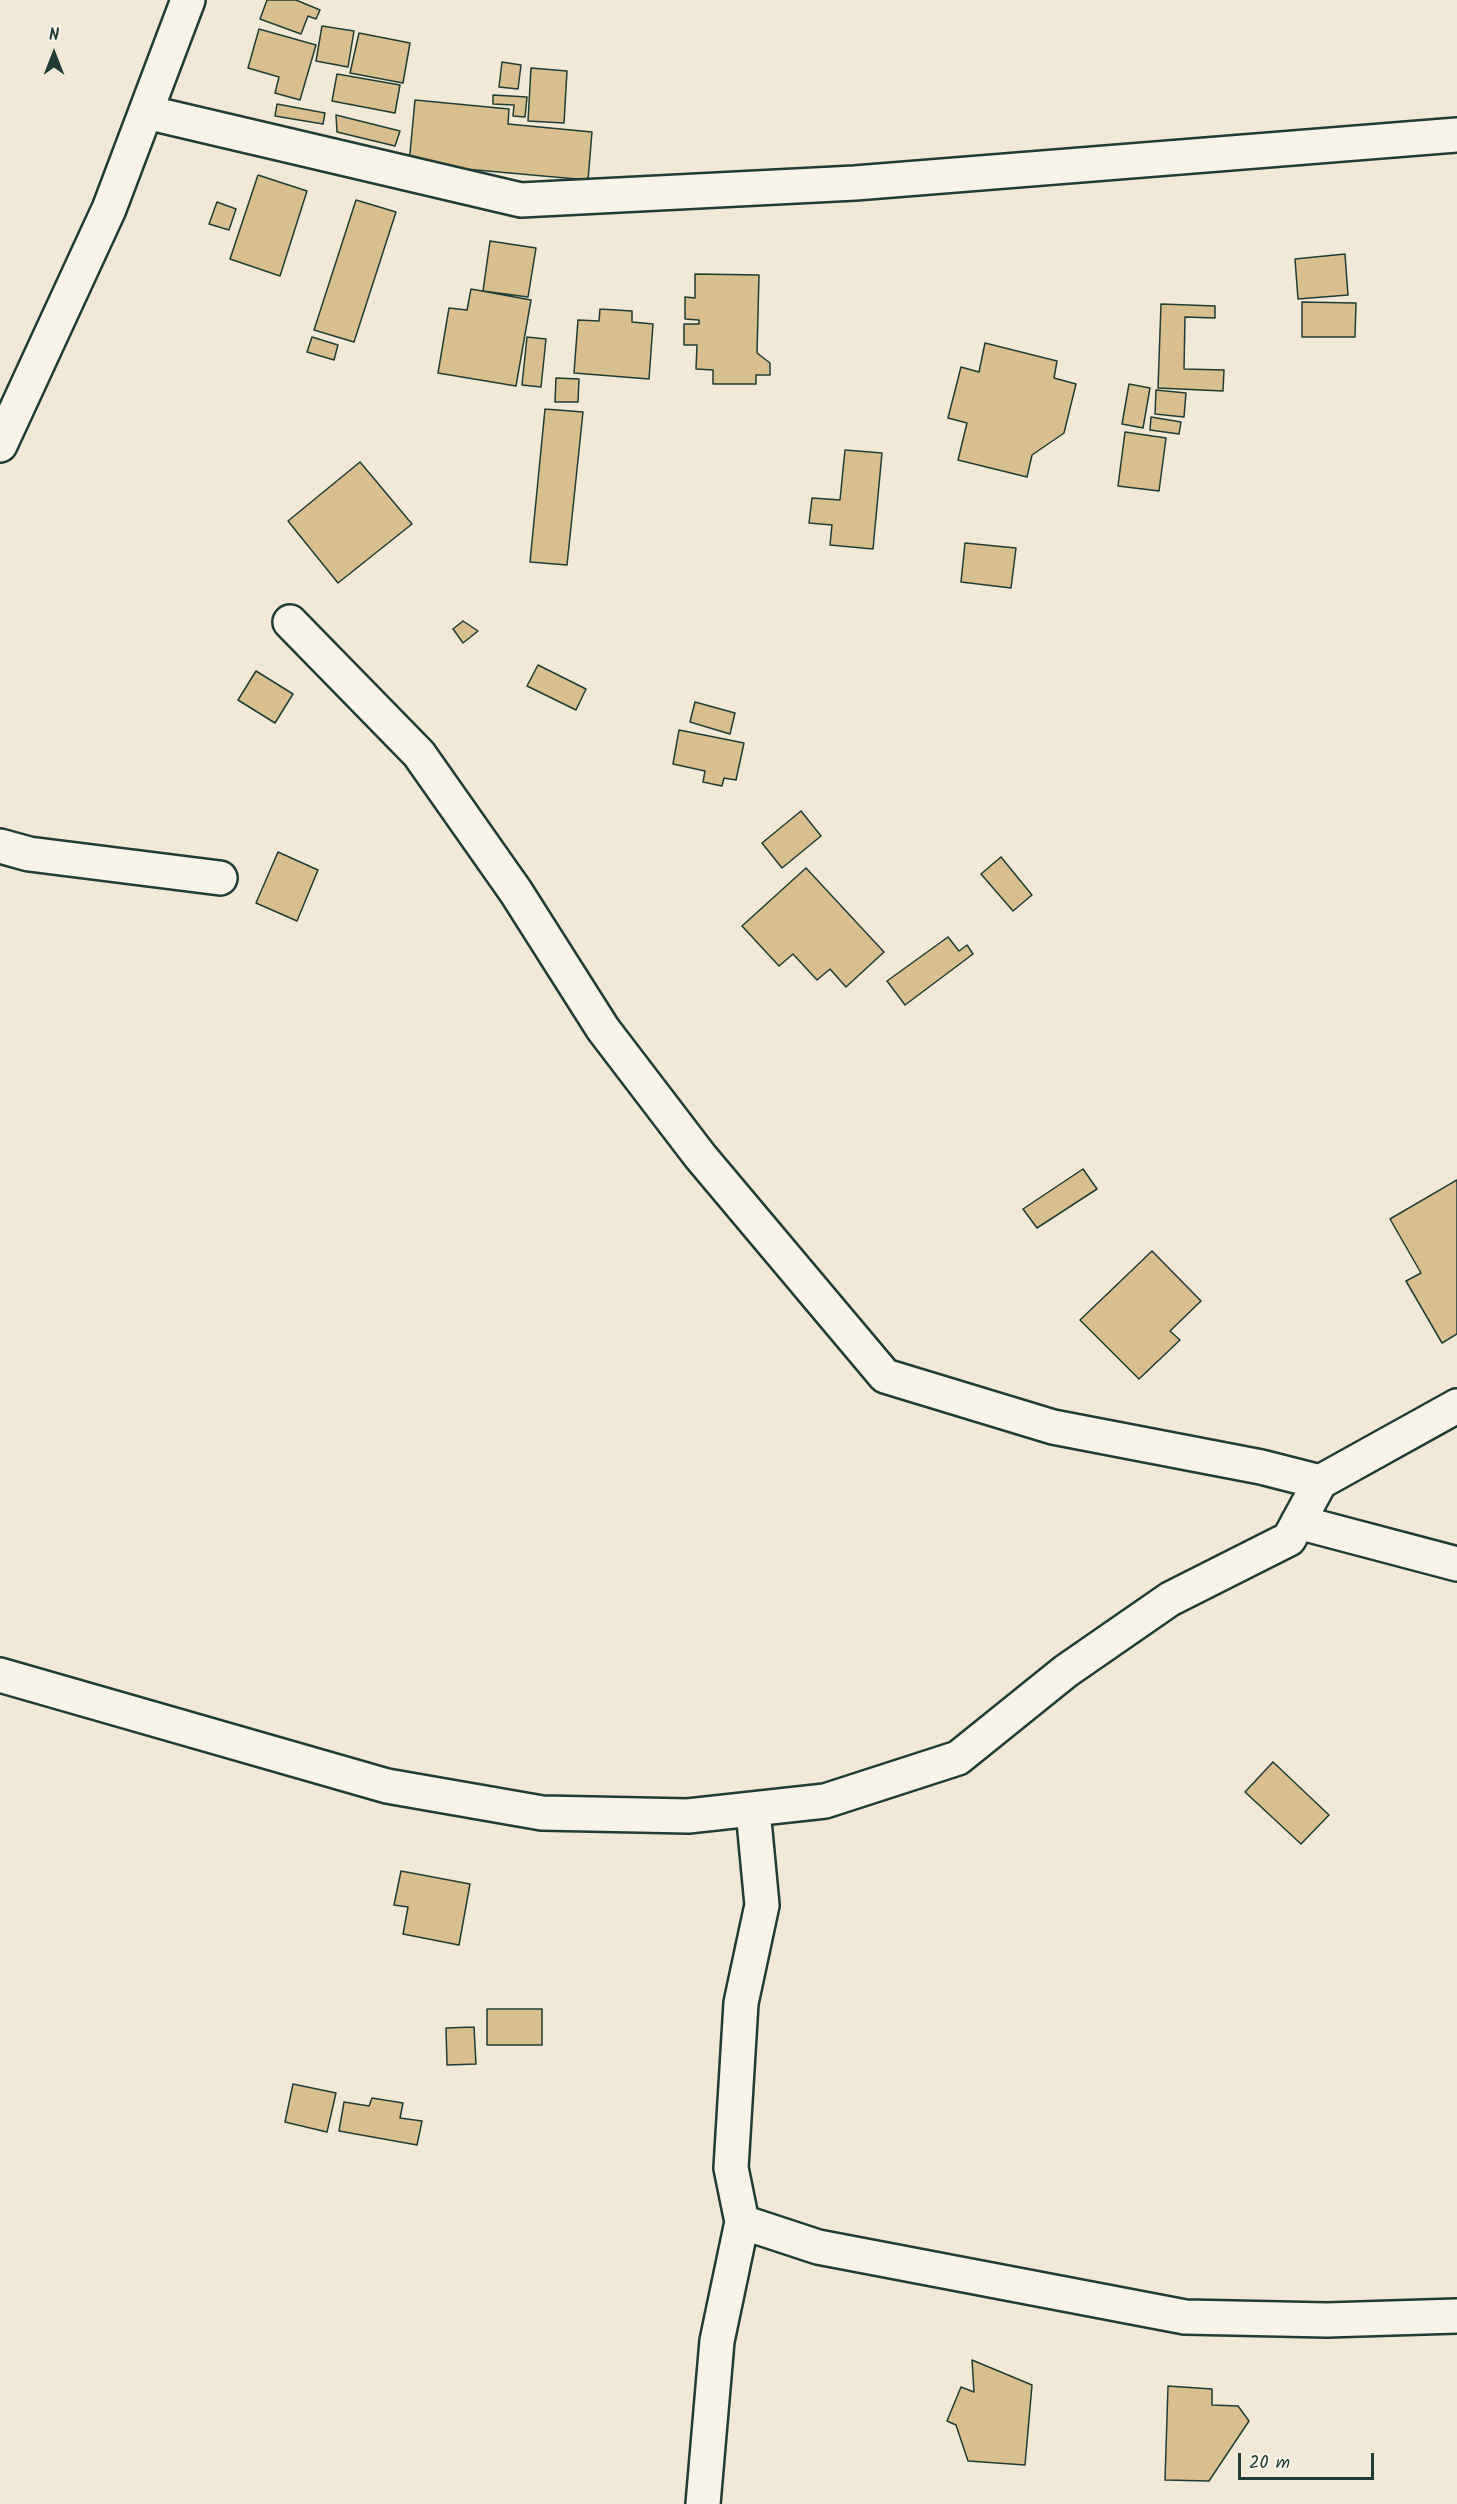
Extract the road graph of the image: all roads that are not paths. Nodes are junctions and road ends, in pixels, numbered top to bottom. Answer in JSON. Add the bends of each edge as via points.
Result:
{"nodes":[{"id":1,"x":188,"y":0,"type":"edge"},
{"id":2,"x":146,"y":112,"type":"junction"},
{"id":3,"x":1457,"y":135,"type":"edge"},
{"id":4,"x":0,"y":445,"type":"edge"},
{"id":5,"x":290,"y":622,"type":"dead end"},
{"id":6,"x":0,"y":846,"type":"edge"},
{"id":7,"x":220,"y":878,"type":"dead end"},
{"id":8,"x":1457,"y":1406,"type":"edge"},
{"id":9,"x":1320,"y":1482,"type":"junction"},
{"id":10,"x":1298,"y":1522,"type":"junction"},
{"id":11,"x":1457,"y":1564,"type":"edge"},
{"id":12,"x":0,"y":1675,"type":"edge"},
{"id":13,"x":753,"y":1810,"type":"junction"},
{"id":14,"x":742,"y":2222,"type":"junction"},
{"id":15,"x":1457,"y":2316,"type":"edge"},
{"id":16,"x":704,"y":2504,"type":"edge"}],
"edges":[{"from":1,"to":2,"type":"street"},
{"from":2,"to":3,"type":"street","via":[[521,200],[855,183]]},
{"from":2,"to":4,"type":"street","via":[[109,209]]},
{"from":5,"to":9,"type":"street","via":[[419,754],[516,892],[603,1029],[700,1156],[885,1376],[1053,1427]]},
{"from":6,"to":7,"type":"street","via":[[29,854]]},
{"from":8,"to":9,"type":"street"},
{"from":9,"to":10,"type":"street"},
{"from":10,"to":11,"type":"street"},
{"from":10,"to":13,"type":"street","via":[[1289,1539],[1170,1599],[1066,1671],[958,1758],[825,1801]]},
{"from":12,"to":13,"type":"street","via":[[387,1786],[542,1814],[688,1816]]},
{"from":13,"to":14,"type":"street","via":[[762,1905],[741,2003],[731,2168]]},
{"from":14,"to":15,"type":"street","via":[[818,2247],[1185,2317],[1327,2320]]},
{"from":14,"to":16,"type":"street","via":[[717,2341]]}]}
